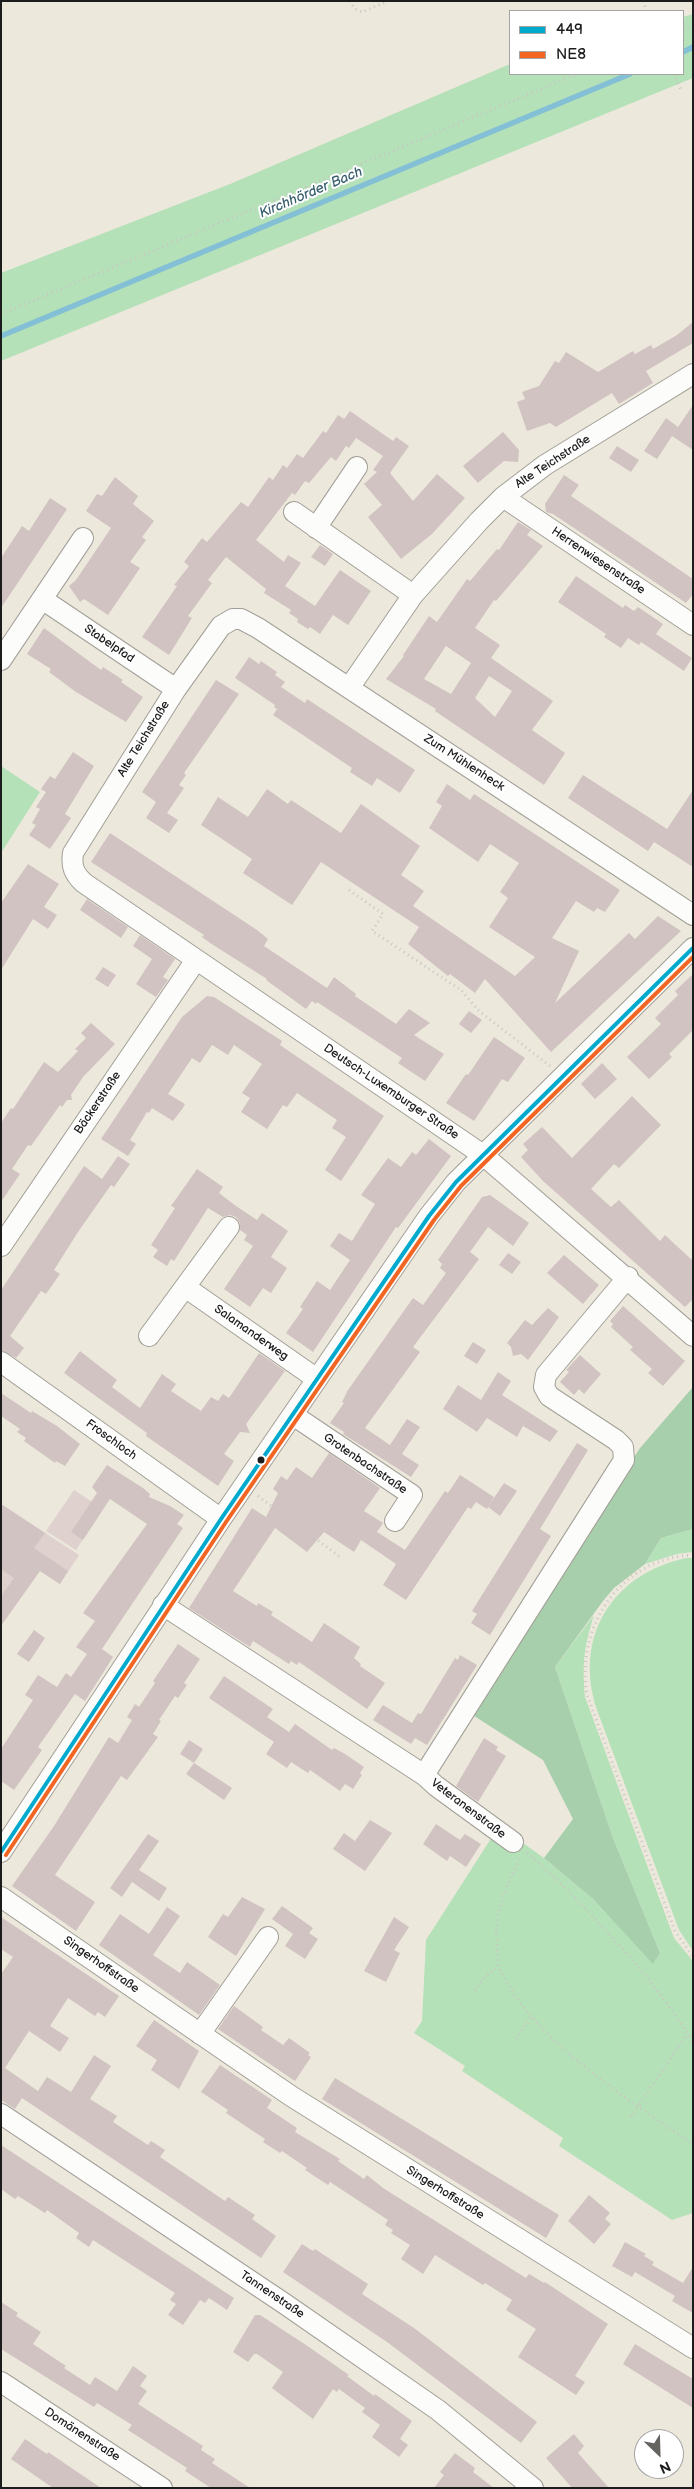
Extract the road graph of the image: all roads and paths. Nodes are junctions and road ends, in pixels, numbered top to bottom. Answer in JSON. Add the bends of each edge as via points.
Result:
{"nodes":[{"id":1,"x":350,"y":1,"type":"edge"},
{"id":2,"x":388,"y":1,"type":"edge"},
{"id":3,"x":575,"y":75,"type":"edge"},
{"id":4,"x":674,"y":75,"type":"edge"},
{"id":5,"x":682,"y":92,"type":"dead end"},
{"id":6,"x":1,"y":314,"type":"edge"},
{"id":7,"x":693,"y":374,"type":"edge"},
{"id":8,"x":357,"y":467,"type":"dead end"},
{"id":9,"x":503,"y":497,"type":"junction"},
{"id":10,"x":294,"y":512,"type":"dead end"},
{"id":11,"x":316,"y":528,"type":"junction"},
{"id":12,"x":83,"y":538,"type":"dead end"},
{"id":13,"x":412,"y":595,"type":"junction"},
{"id":14,"x":42,"y":599,"type":"junction"},
{"id":15,"x":233,"y":619,"type":"joint"},
{"id":16,"x":693,"y":625,"type":"edge"},
{"id":17,"x":1,"y":660,"type":"edge"},
{"id":18,"x":350,"y":688,"type":"junction"},
{"id":19,"x":176,"y":689,"type":"junction"},
{"id":20,"x":73,"y":869,"type":"joint"},
{"id":21,"x":349,"y":890,"type":"dead end"},
{"id":22,"x":693,"y":915,"type":"edge"},
{"id":23,"x":693,"y":948,"type":"edge"},
{"id":24,"x":196,"y":960,"type":"junction"},
{"id":25,"x":562,"y":1075,"type":"junction"},
{"id":26,"x":484,"y":1154,"type":"junction"},
{"id":27,"x":229,"y":1227,"type":"dead end"},
{"id":28,"x":1,"y":1246,"type":"edge"},
{"id":29,"x":628,"y":1277,"type":"junction"},
{"id":30,"x":185,"y":1287,"type":"junction"},
{"id":31,"x":149,"y":1336,"type":"dead end"},
{"id":32,"x":693,"y":1336,"type":"edge"},
{"id":33,"x":1,"y":1362,"type":"edge"},
{"id":34,"x":317,"y":1379,"type":"junction"},
{"id":35,"x":293,"y":1415,"type":"junction"},
{"id":36,"x":244,"y":1486,"type":"junction"},
{"id":37,"x":221,"y":1519,"type":"junction"},
{"id":38,"x":395,"y":1521,"type":"dead end"},
{"id":39,"x":693,"y":1555,"type":"edge"},
{"id":40,"x":340,"y":1557,"type":"dead end"},
{"id":41,"x":164,"y":1605,"type":"junction"},
{"id":42,"x":424,"y":1775,"type":"junction"},
{"id":43,"x":513,"y":1842,"type":"dead end"},
{"id":44,"x":1,"y":1852,"type":"edge"},
{"id":45,"x":1,"y":1897,"type":"edge"},
{"id":46,"x":268,"y":1937,"type":"dead end"},
{"id":47,"x":693,"y":1957,"type":"edge"},
{"id":48,"x":498,"y":1966,"type":"junction"},
{"id":49,"x":475,"y":1991,"type":"dead end"},
{"id":50,"x":531,"y":2017,"type":"junction"},
{"id":51,"x":200,"y":2034,"type":"junction"},
{"id":52,"x":687,"y":2034,"type":"junction"},
{"id":53,"x":516,"y":2039,"type":"dead end"},
{"id":54,"x":693,"y":2044,"type":"edge"},
{"id":55,"x":638,"y":2106,"type":"junction"},
{"id":56,"x":1,"y":2114,"type":"edge"},
{"id":57,"x":631,"y":2117,"type":"dead end"},
{"id":58,"x":693,"y":2144,"type":"edge"},
{"id":59,"x":693,"y":2348,"type":"edge"},
{"id":60,"x":1,"y":2382,"type":"edge"},
{"id":61,"x":162,"y":2488,"type":"edge"},
{"id":62,"x":533,"y":2488,"type":"edge"}],
"edges":[{"from":1,"to":2,"type":"path","via":[[355,9],[362,12]]},
{"from":3,"to":6,"type":"path"},
{"from":4,"to":5,"type":"path"},
{"from":7,"to":9,"type":"street","name":"Alte Teichstraße","via":[[545,465]]},
{"from":8,"to":11,"type":"street"},
{"from":9,"to":13,"type":"street","name":"Alte Teichstraße"},
{"from":9,"to":16,"type":"street","name":"Herrenwiesenstraße"},
{"from":10,"to":11,"type":"street"},
{"from":11,"to":13,"type":"street"},
{"from":12,"to":14,"type":"street"},
{"from":13,"to":18,"type":"street","name":"Alte Teichstraße"},
{"from":14,"to":17,"type":"street"},
{"from":14,"to":19,"type":"street","name":"Stabelpfad"},
{"from":15,"to":18,"type":"street","name":"Zum Mühlenheck","via":[[252,624]]},
{"from":15,"to":19,"type":"street","name":"Alte Teichstraße","via":[[221,626]]},
{"from":18,"to":22,"type":"street","name":"Zum Mühlenheck"},
{"from":19,"to":20,"type":"street","name":"Alte Teichstraße","via":[[73,853]]},
{"from":20,"to":24,"type":"street","name":"Deutsch-Luxemburger Straße","via":[[84,883]]},
{"from":21,"to":25,"type":"path","via":[[384,914],[372,931],[460,990],[480,1011]]},
{"from":23,"to":25,"type":"street"},
{"from":24,"to":26,"type":"street","name":"Deutsch-Luxemburger Straße"},
{"from":24,"to":28,"type":"street","name":"Bäckerstraße"},
{"from":25,"to":26,"type":"street"},
{"from":26,"to":29,"type":"street","name":"Deutsch-Luxemburger Straße"},
{"from":26,"to":34,"type":"street","via":[[429,1216]]},
{"from":27,"to":30,"type":"street"},
{"from":29,"to":32,"type":"street","name":"Deutsch-Luxemburger Straße"},
{"from":29,"to":42,"type":"street","name":"Veteranenstraße","via":[[546,1375],[544,1386],[549,1396],[616,1440],[623,1447],[624,1460]]},
{"from":30,"to":31,"type":"street"},
{"from":30,"to":34,"type":"street","name":"Salamanderweg"},
{"from":33,"to":37,"type":"street","name":"Froschloch"},
{"from":34,"to":35,"type":"street"},
{"from":35,"to":36,"type":"street"},
{"from":35,"to":38,"type":"street","name":"Grotenbachstraße","via":[[412,1495]]},
{"from":36,"to":37,"type":"street"},
{"from":36,"to":40,"type":"path"},
{"from":37,"to":41,"type":"street"},
{"from":39,"to":47,"type":"path","via":[[671,1558],[646,1567],[609,1598],[591,1631],[584,1676],[587,1695],[674,1931]]},
{"from":41,"to":42,"type":"street","name":"Veteranenstraße"},
{"from":41,"to":44,"type":"street"},
{"from":42,"to":43,"type":"street","name":"Veteranenstraße"},
{"from":45,"to":51,"type":"street","name":"Singerhoffstraße"},
{"from":46,"to":51,"type":"street"},
{"from":48,"to":49,"type":"path"},
{"from":48,"to":50,"type":"path"},
{"from":48,"to":52,"type":"path","via":[[495,1922],[506,1886],[524,1851],[558,1878],[636,1964],[660,1991]]},
{"from":50,"to":53,"type":"path"},
{"from":50,"to":55,"type":"path","via":[[589,2070]]},
{"from":51,"to":59,"type":"street","name":"Singerhoffstraße","via":[[291,2096]]},
{"from":52,"to":54,"type":"path"},
{"from":52,"to":55,"type":"path"},
{"from":55,"to":57,"type":"path"},
{"from":55,"to":58,"type":"path"},
{"from":56,"to":62,"type":"street","name":"Tannenstraße","via":[[438,2410]]},
{"from":60,"to":61,"type":"street","name":"Domänenstraße"}]}
